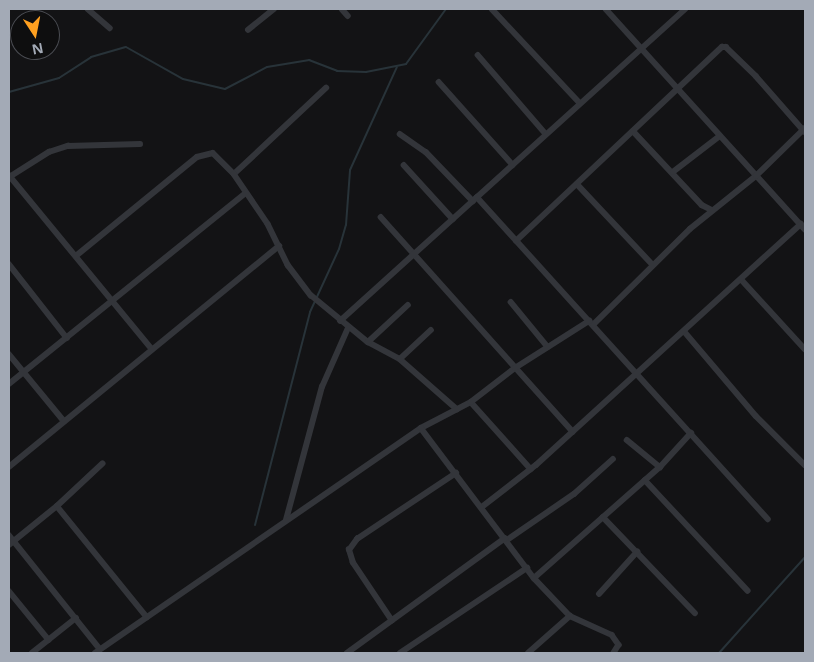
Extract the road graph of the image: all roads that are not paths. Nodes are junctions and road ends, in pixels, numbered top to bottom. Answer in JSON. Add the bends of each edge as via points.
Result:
{"nodes":[{"id":1,"x":88,"y":9,"type":"edge"},
{"id":2,"x":274,"y":9,"type":"edge"},
{"id":3,"x":342,"y":9,"type":"edge"},
{"id":4,"x":492,"y":9,"type":"edge"},
{"id":5,"x":606,"y":9,"type":"edge"},
{"id":6,"x":685,"y":9,"type":"edge"},
{"id":7,"x":348,"y":16,"type":"dead end"},
{"id":8,"x":110,"y":28,"type":"dead end"},
{"id":9,"x":248,"y":30,"type":"dead end"},
{"id":10,"x":643,"y":47,"type":"junction"},
{"id":11,"x":478,"y":55,"type":"dead end"},
{"id":12,"x":439,"y":82,"type":"dead end"},
{"id":13,"x":326,"y":88,"type":"dead end"},
{"id":14,"x":680,"y":90,"type":"junction"},
{"id":15,"x":580,"y":103,"type":"junction"},
{"id":16,"x":805,"y":130,"type":"edge"},
{"id":17,"x":633,"y":131,"type":"junction"},
{"id":18,"x":400,"y":134,"type":"dead end"},
{"id":19,"x":546,"y":134,"type":"junction"},
{"id":20,"x":720,"y":136,"type":"junction"},
{"id":21,"x":140,"y":144,"type":"dead end"},
{"id":22,"x":404,"y":165,"type":"dead end"},
{"id":23,"x":513,"y":165,"type":"junction"},
{"id":24,"x":674,"y":172,"type":"junction"},
{"id":25,"x":234,"y":174,"type":"junction"},
{"id":26,"x":10,"y":176,"type":"edge"},
{"id":27,"x":756,"y":176,"type":"junction"},
{"id":28,"x":577,"y":184,"type":"junction"},
{"id":29,"x":246,"y":193,"type":"junction"},
{"id":30,"x":475,"y":199,"type":"junction"},
{"id":31,"x":712,"y":210,"type":"junction"},
{"id":32,"x":381,"y":217,"type":"dead end"},
{"id":33,"x":453,"y":219,"type":"junction"},
{"id":34,"x":803,"y":227,"type":"edge"},
{"id":35,"x":516,"y":241,"type":"junction"},
{"id":36,"x":279,"y":246,"type":"junction"},
{"id":37,"x":414,"y":254,"type":"junction"},
{"id":38,"x":76,"y":256,"type":"junction"},
{"id":39,"x":9,"y":264,"type":"edge"},
{"id":40,"x":653,"y":265,"type":"junction"},
{"id":41,"x":741,"y":279,"type":"junction"},
{"id":42,"x":113,"y":300,"type":"junction"},
{"id":43,"x":511,"y":302,"type":"dead end"},
{"id":44,"x":408,"y":305,"type":"dead end"},
{"id":45,"x":340,"y":321,"type":"junction"},
{"id":46,"x":591,"y":323,"type":"junction"},
{"id":47,"x":348,"y":328,"type":"junction"},
{"id":48,"x":431,"y":330,"type":"dead end"},
{"id":49,"x":684,"y":331,"type":"junction"},
{"id":50,"x":67,"y":338,"type":"junction"},
{"id":51,"x":368,"y":342,"type":"junction"},
{"id":52,"x":548,"y":347,"type":"junction"},
{"id":53,"x":152,"y":349,"type":"junction"},
{"id":54,"x":805,"y":349,"type":"edge"},
{"id":55,"x":9,"y":354,"type":"edge"},
{"id":56,"x":400,"y":359,"type":"junction"},
{"id":57,"x":515,"y":368,"type":"junction"},
{"id":58,"x":24,"y":373,"type":"junction"},
{"id":59,"x":637,"y":374,"type":"junction"},
{"id":60,"x":9,"y":384,"type":"edge"},
{"id":61,"x":471,"y":402,"type":"junction"},
{"id":62,"x":457,"y":409,"type":"junction"},
{"id":63,"x":64,"y":421,"type":"junction"},
{"id":64,"x":420,"y":428,"type":"junction"},
{"id":65,"x":573,"y":432,"type":"junction"},
{"id":66,"x":690,"y":433,"type":"junction"},
{"id":67,"x":627,"y":440,"type":"dead end"},
{"id":68,"x":613,"y":459,"type":"dead end"},
{"id":69,"x":102,"y":464,"type":"dead end"},
{"id":70,"x":805,"y":465,"type":"edge"},
{"id":71,"x":9,"y":467,"type":"edge"},
{"id":72,"x":660,"y":467,"type":"junction"},
{"id":73,"x":532,"y":469,"type":"junction"},
{"id":74,"x":456,"y":473,"type":"junction"},
{"id":75,"x":644,"y":480,"type":"junction"},
{"id":76,"x":57,"y":506,"type":"junction"},
{"id":77,"x":482,"y":507,"type":"junction"},
{"id":78,"x":603,"y":516,"type":"junction"},
{"id":79,"x":768,"y":519,"type":"dead end"},
{"id":80,"x":286,"y":520,"type":"junction"},
{"id":81,"x":9,"y":535,"type":"edge"},
{"id":82,"x":506,"y":539,"type":"junction"},
{"id":83,"x":11,"y":543,"type":"edge"},
{"id":84,"x":637,"y":552,"type":"junction"},
{"id":85,"x":527,"y":568,"type":"junction"},
{"id":86,"x":534,"y":578,"type":"junction"},
{"id":87,"x":9,"y":591,"type":"edge"},
{"id":88,"x":748,"y":591,"type":"dead end"},
{"id":89,"x":599,"y":594,"type":"dead end"},
{"id":90,"x":695,"y":613,"type":"dead end"},
{"id":91,"x":570,"y":616,"type":"junction"},
{"id":92,"x":147,"y":617,"type":"junction"},
{"id":93,"x":76,"y":618,"type":"junction"},
{"id":94,"x":392,"y":622,"type":"junction"},
{"id":95,"x":49,"y":640,"type":"junction"},
{"id":96,"x":97,"y":651,"type":"edge"},
{"id":97,"x":32,"y":653,"type":"edge"},
{"id":98,"x":346,"y":653,"type":"edge"},
{"id":99,"x":400,"y":653,"type":"edge"},
{"id":100,"x":528,"y":653,"type":"edge"},
{"id":101,"x":614,"y":653,"type":"edge"}],
"edges":[{"from":1,"to":8,"type":"street"},
{"from":2,"to":9,"type":"street"},
{"from":3,"to":7,"type":"street"},
{"from":4,"to":15,"type":"street"},
{"from":5,"to":10,"type":"street"},
{"from":6,"to":10,"type":"street"},
{"from":10,"to":14,"type":"street"},
{"from":10,"to":15,"type":"street"},
{"from":11,"to":19,"type":"street"},
{"from":12,"to":23,"type":"street"},
{"from":13,"to":25,"type":"street"},
{"from":14,"to":16,"type":"street","via":[[724,46]]},
{"from":14,"to":17,"type":"street"},
{"from":14,"to":20,"type":"street"},
{"from":15,"to":19,"type":"street"},
{"from":16,"to":27,"type":"street"},
{"from":17,"to":24,"type":"street"},
{"from":17,"to":28,"type":"street"},
{"from":18,"to":30,"type":"street","via":[[426,152]]},
{"from":19,"to":23,"type":"street"},
{"from":20,"to":24,"type":"street"},
{"from":20,"to":27,"type":"street"},
{"from":21,"to":26,"type":"street","via":[[68,146],[49,152]]},
{"from":22,"to":33,"type":"street"},
{"from":23,"to":30,"type":"street"},
{"from":24,"to":31,"type":"street","via":[[702,205]]},
{"from":25,"to":29,"type":"street"},
{"from":25,"to":38,"type":"street","via":[[216,155],[207,153],[197,157]]},
{"from":26,"to":38,"type":"street"},
{"from":27,"to":31,"type":"street"},
{"from":27,"to":34,"type":"street"},
{"from":28,"to":35,"type":"street"},
{"from":28,"to":40,"type":"street"},
{"from":29,"to":36,"type":"street"},
{"from":29,"to":42,"type":"street"},
{"from":30,"to":33,"type":"street"},
{"from":30,"to":35,"type":"street"},
{"from":31,"to":40,"type":"street"},
{"from":32,"to":37,"type":"street"},
{"from":33,"to":37,"type":"street"},
{"from":34,"to":41,"type":"street"},
{"from":35,"to":46,"type":"street"},
{"from":36,"to":45,"type":"street","via":[[288,265],[311,295]]},
{"from":36,"to":53,"type":"street"},
{"from":37,"to":45,"type":"street"},
{"from":37,"to":57,"type":"street"},
{"from":38,"to":42,"type":"street"},
{"from":39,"to":50,"type":"street"},
{"from":40,"to":46,"type":"street"},
{"from":41,"to":49,"type":"street"},
{"from":41,"to":54,"type":"street"},
{"from":42,"to":50,"type":"street"},
{"from":42,"to":53,"type":"street"},
{"from":43,"to":52,"type":"street"},
{"from":44,"to":51,"type":"street"},
{"from":45,"to":47,"type":"street"},
{"from":46,"to":52,"type":"street"},
{"from":46,"to":59,"type":"street"},
{"from":47,"to":51,"type":"street"},
{"from":47,"to":80,"type":"street","via":[[322,387]]},
{"from":48,"to":56,"type":"street"},
{"from":49,"to":59,"type":"street"},
{"from":49,"to":70,"type":"street","via":[[756,416]]},
{"from":50,"to":58,"type":"street"},
{"from":51,"to":56,"type":"street"},
{"from":52,"to":57,"type":"street"},
{"from":53,"to":63,"type":"street"},
{"from":55,"to":58,"type":"street"},
{"from":56,"to":62,"type":"street"},
{"from":57,"to":61,"type":"street"},
{"from":57,"to":65,"type":"street"},
{"from":58,"to":60,"type":"street"},
{"from":58,"to":63,"type":"street"},
{"from":59,"to":65,"type":"street"},
{"from":59,"to":66,"type":"street"},
{"from":61,"to":62,"type":"street"},
{"from":61,"to":73,"type":"street"},
{"from":62,"to":64,"type":"street"},
{"from":63,"to":71,"type":"street"},
{"from":64,"to":74,"type":"street"},
{"from":64,"to":80,"type":"street"},
{"from":65,"to":73,"type":"street"},
{"from":66,"to":72,"type":"street"},
{"from":66,"to":79,"type":"street"},
{"from":67,"to":72,"type":"street"},
{"from":68,"to":82,"type":"street","via":[[566,500]]},
{"from":69,"to":76,"type":"street"},
{"from":72,"to":75,"type":"street"},
{"from":73,"to":77,"type":"street"},
{"from":74,"to":77,"type":"street"},
{"from":74,"to":94,"type":"street","via":[[357,539],[349,550],[353,563]]},
{"from":75,"to":78,"type":"street"},
{"from":75,"to":88,"type":"street"},
{"from":76,"to":83,"type":"street"},
{"from":76,"to":92,"type":"street"},
{"from":77,"to":82,"type":"street"},
{"from":78,"to":84,"type":"street"},
{"from":78,"to":86,"type":"street"},
{"from":80,"to":92,"type":"street"},
{"from":81,"to":83,"type":"street"},
{"from":82,"to":85,"type":"street"},
{"from":82,"to":94,"type":"street"},
{"from":83,"to":93,"type":"street"},
{"from":84,"to":89,"type":"street"},
{"from":84,"to":90,"type":"street"},
{"from":85,"to":86,"type":"street"},
{"from":85,"to":99,"type":"street"},
{"from":86,"to":91,"type":"street"},
{"from":87,"to":95,"type":"street"},
{"from":91,"to":100,"type":"street"},
{"from":91,"to":101,"type":"street","via":[[612,635],[619,645]]},
{"from":92,"to":96,"type":"street"},
{"from":93,"to":95,"type":"street"},
{"from":93,"to":96,"type":"street"},
{"from":94,"to":98,"type":"street"},
{"from":95,"to":97,"type":"street"}]}
